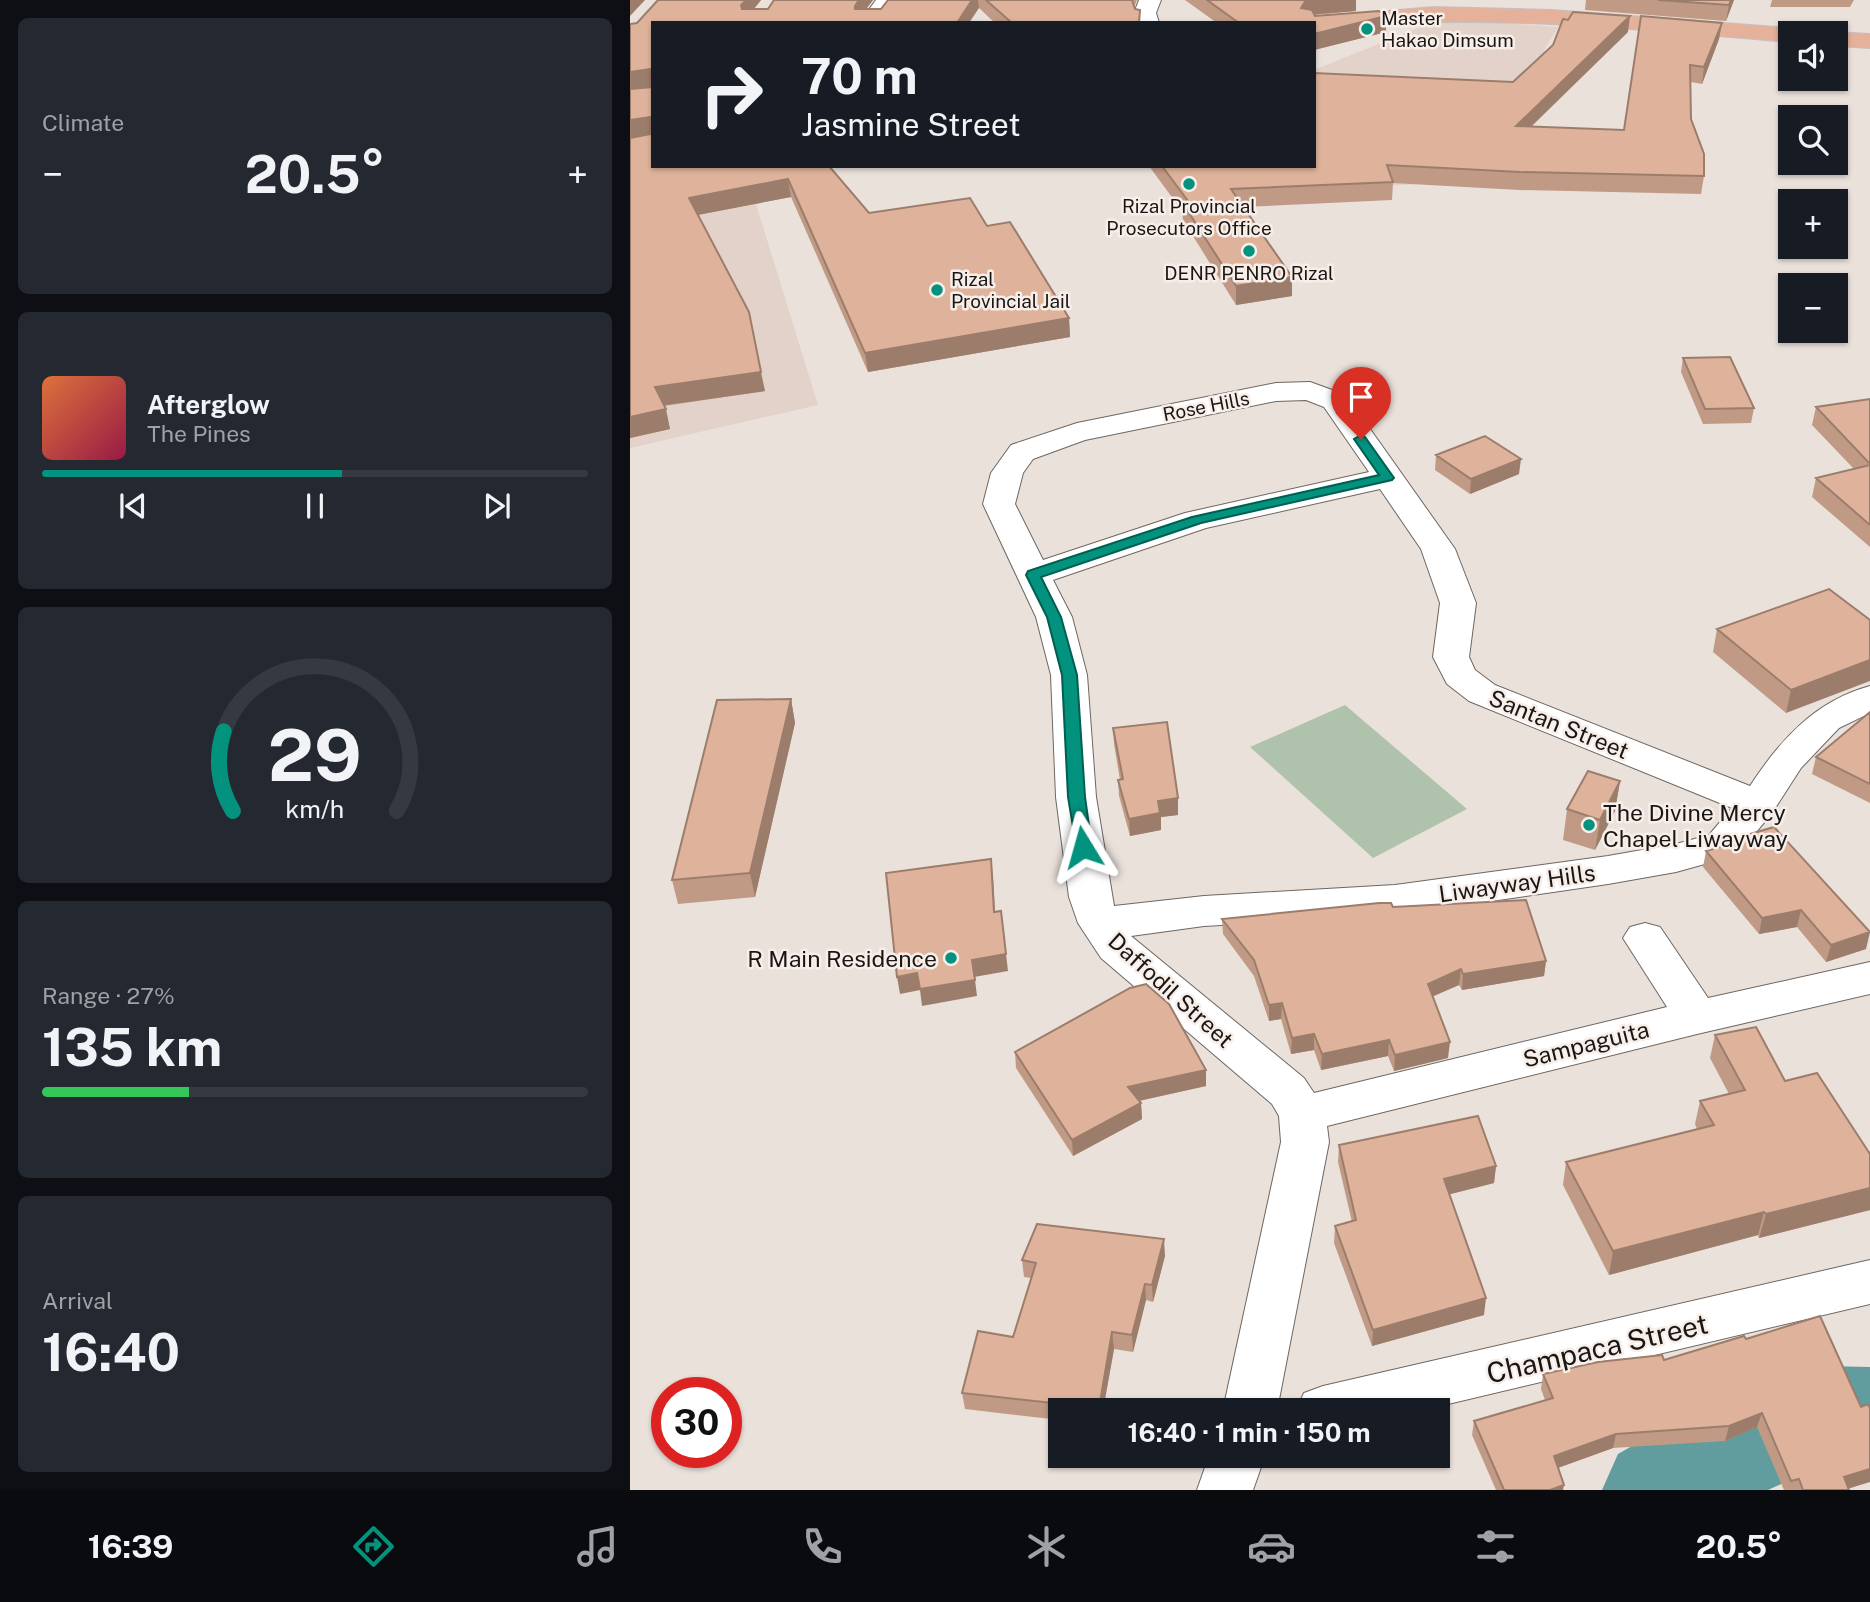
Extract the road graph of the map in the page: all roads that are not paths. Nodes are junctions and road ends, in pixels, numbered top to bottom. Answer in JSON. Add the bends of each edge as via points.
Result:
{"nodes":[{"id":1,"x":887,"y":0,"type":"edge"},
{"id":2,"x":1150,"y":0,"type":"edge"},
{"id":3,"x":871,"y":21,"type":"edge"},
{"id":4,"x":1148,"y":21,"type":"edge"},
{"id":5,"x":1316,"y":23,"type":"edge"},
{"id":6,"x":1778,"y":35,"type":"edge"},
{"id":7,"x":1848,"y":40,"type":"edge"},
{"id":8,"x":1870,"y":41,"type":"edge"},
{"id":9,"x":1335,"y":401,"type":"joint"},
{"id":10,"x":1077,"y":432,"type":"joint"},
{"id":11,"x":1387,"y":478,"type":"junction"},
{"id":12,"x":1033,"y":575,"type":"junction"},
{"id":13,"x":1870,"y":698,"type":"edge"},
{"id":14,"x":1758,"y":804,"type":"junction"},
{"id":15,"x":1098,"y":923,"type":"junction"},
{"id":16,"x":1645,"y":938,"type":"dead end"},
{"id":17,"x":1870,"y":978,"type":"edge"},
{"id":18,"x":1697,"y":1017,"type":"junction"},
{"id":19,"x":1302,"y":1114,"type":"junction"},
{"id":20,"x":1870,"y":1282,"type":"edge"},
{"id":21,"x":1252,"y":1398,"type":"edge"},
{"id":22,"x":1374,"y":1398,"type":"edge"},
{"id":23,"x":1233,"y":1468,"type":"edge"},
{"id":24,"x":1225,"y":1490,"type":"edge"}],
"edges":[{"from":1,"to":3,"type":"street"},
{"from":2,"to":4,"type":"street"},
{"from":5,"to":6,"type":"main road","via":[[1430,11],[1519,13]]},
{"from":7,"to":8,"type":"main road"},
{"from":9,"to":10,"type":"street","name":"Rose Hills","via":[[1310,391],[1276,392]]},
{"from":9,"to":11,"type":"street","name":"Santan Street"},
{"from":10,"to":12,"type":"street","name":"Daffodil Street","via":[[1022,452],[1007,472],[999,504]]},
{"from":11,"to":12,"type":"street","via":[[1197,520]]},
{"from":11,"to":14,"type":"street","name":"Santan Street","via":[[1438,549],[1458,603],[1451,657],[1460,676],[1482,693]]},
{"from":12,"to":15,"type":"street","name":"Daffodil Street","via":[[1054,617],[1069,675],[1076,797]]},
{"from":13,"to":14,"type":"street","name":"Liwayway Hills","via":[[1826,720],[1787,759]]},
{"from":14,"to":15,"type":"street","name":"Liwayway Hills","via":[[1723,845],[1676,858],[1395,900],[1204,911]]},
{"from":15,"to":19,"type":"street","name":"Daffodil Street","via":[[1116,947],[1288,1091]]},
{"from":16,"to":18,"type":"street"},
{"from":17,"to":18,"type":"street","name":"Sampaguita"},
{"from":18,"to":19,"type":"street","name":"Sampaguita"},
{"from":19,"to":21,"type":"street","via":[[1305,1142]]},
{"from":20,"to":22,"type":"street","name":"Champaca Street"},
{"from":23,"to":24,"type":"street"}]}
